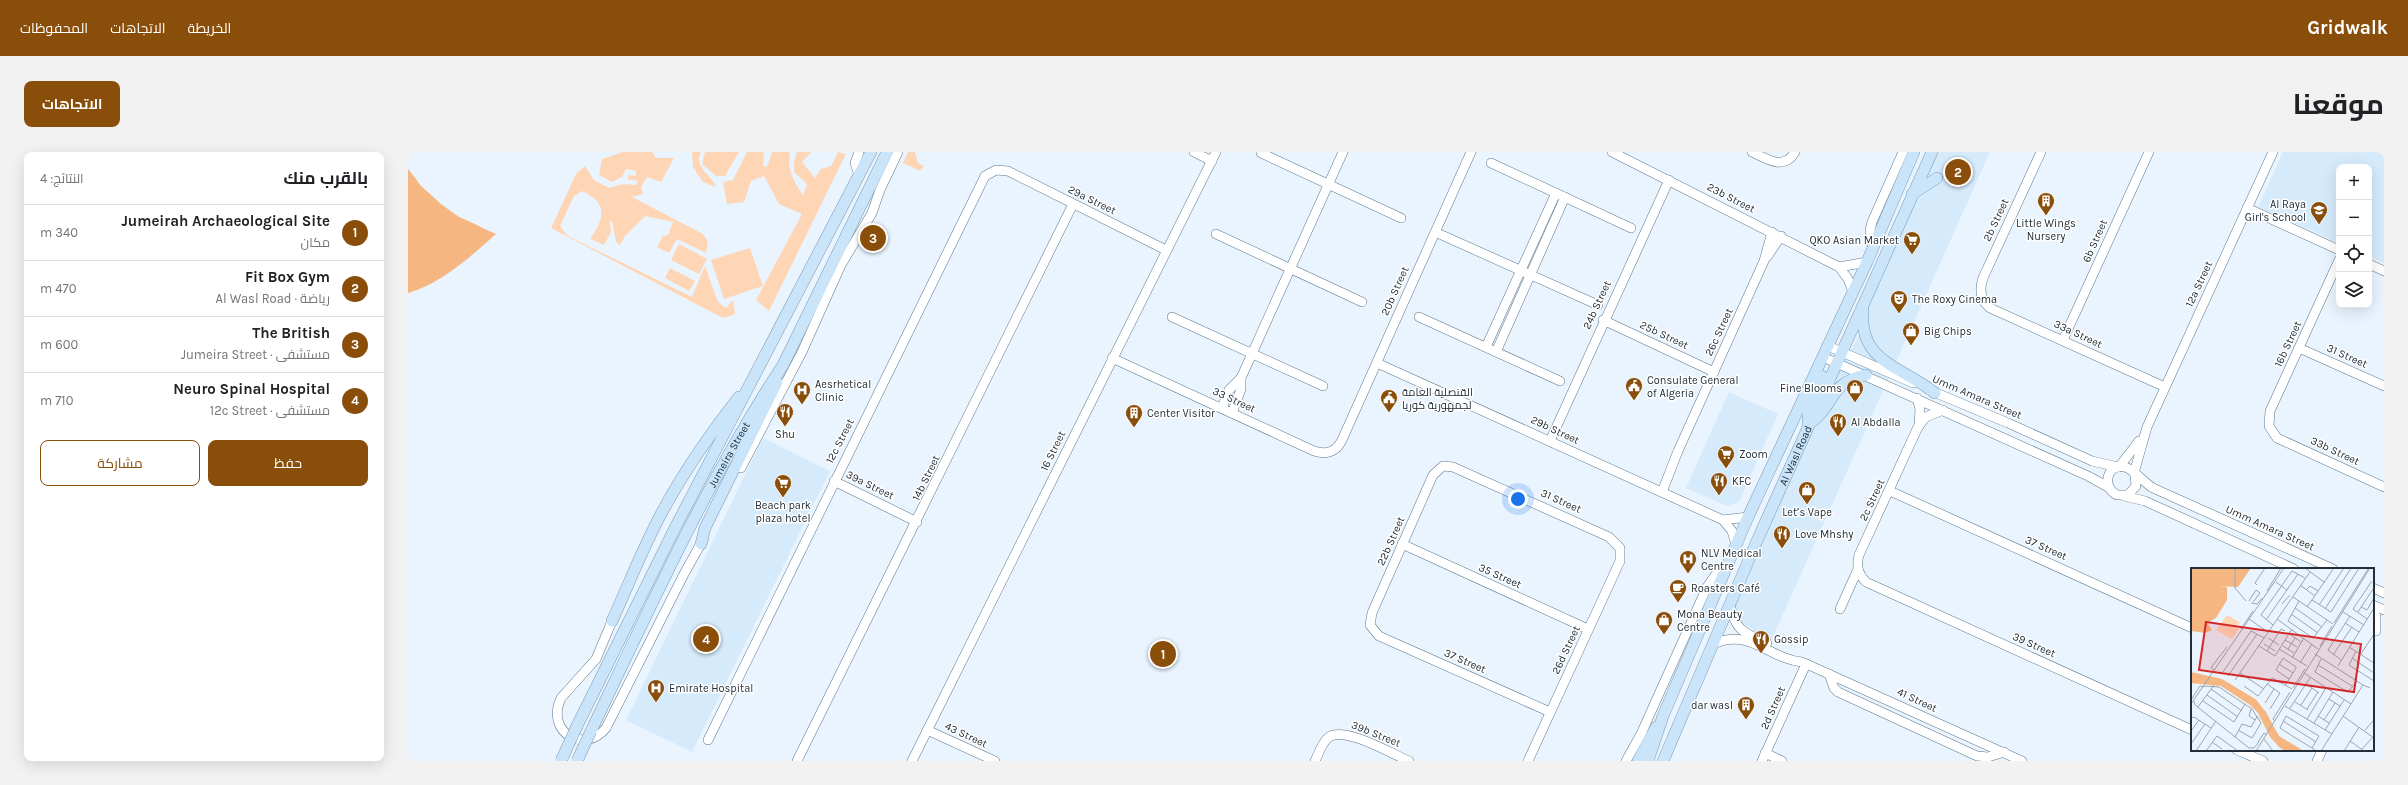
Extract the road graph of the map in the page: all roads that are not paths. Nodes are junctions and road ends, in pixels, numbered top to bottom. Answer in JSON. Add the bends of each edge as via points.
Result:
{"nodes":[{"id":1,"x":859,"y":152,"type":"edge"},
{"id":2,"x":870,"y":152,"type":"edge"},
{"id":3,"x":887,"y":152,"type":"edge"},
{"id":4,"x":898,"y":152,"type":"edge"},
{"id":5,"x":1194,"y":152,"type":"edge"},
{"id":6,"x":1216,"y":152,"type":"edge"},
{"id":7,"x":1343,"y":152,"type":"edge"},
{"id":8,"x":1471,"y":152,"type":"edge"},
{"id":9,"x":1612,"y":152,"type":"edge"},
{"id":10,"x":1752,"y":152,"type":"edge"},
{"id":11,"x":1795,"y":152,"type":"edge"},
{"id":12,"x":1903,"y":152,"type":"edge"},
{"id":13,"x":1914,"y":152,"type":"edge"},
{"id":14,"x":1932,"y":152,"type":"edge"},
{"id":15,"x":2041,"y":152,"type":"edge"},
{"id":16,"x":2149,"y":152,"type":"edge"},
{"id":17,"x":2273,"y":152,"type":"edge"},
{"id":18,"x":1261,"y":153,"type":"dead end"},
{"id":19,"x":1212,"y":161,"type":"junction"},
{"id":20,"x":1491,"y":163,"type":"dead end"},
{"id":21,"x":1008,"y":171,"type":"joint"},
{"id":22,"x":859,"y":175,"type":"junction"},
{"id":23,"x":1937,"y":178,"type":"dead end"},
{"id":24,"x":1669,"y":180,"type":"junction"},
{"id":25,"x":1329,"y":184,"type":"junction"},
{"id":26,"x":1556,"y":193,"type":"junction"},
{"id":27,"x":1912,"y":194,"type":"junction"},
{"id":28,"x":1565,"y":197,"type":"junction"},
{"id":29,"x":1074,"y":204,"type":"junction"},
{"id":30,"x":2247,"y":208,"type":"junction"},
{"id":31,"x":1401,"y":218,"type":"dead end"},
{"id":32,"x":1631,"y":228,"type":"dead end"},
{"id":33,"x":1435,"y":232,"type":"junction"},
{"id":34,"x":1216,"y":234,"type":"dead end"},
{"id":35,"x":1776,"y":234,"type":"junction"},
{"id":36,"x":1873,"y":248,"type":"junction"},
{"id":37,"x":2336,"y":249,"type":"edge"},
{"id":38,"x":1166,"y":250,"type":"junction"},
{"id":39,"x":1867,"y":262,"type":"junction"},
{"id":40,"x":2372,"y":265,"type":"edge"},
{"id":41,"x":1840,"y":267,"type":"junction"},
{"id":42,"x":2336,"y":267,"type":"edge"},
{"id":43,"x":1290,"y":268,"type":"junction"},
{"id":44,"x":1520,"y":270,"type":"junction"},
{"id":45,"x":2384,"y":271,"type":"edge"},
{"id":46,"x":1530,"y":274,"type":"junction"},
{"id":47,"x":1853,"y":292,"type":"junction"},
{"id":48,"x":1983,"y":300,"type":"joint"},
{"id":49,"x":1362,"y":302,"type":"dead end"},
{"id":50,"x":1598,"y":304,"type":"dead end"},
{"id":51,"x":1863,"y":305,"type":"junction"},
{"id":52,"x":1172,"y":317,"type":"dead end"},
{"id":53,"x":1419,"y":317,"type":"dead end"},
{"id":54,"x":1603,"y":320,"type":"junction"},
{"id":55,"x":2063,"y":340,"type":"junction"},
{"id":56,"x":1828,"y":346,"type":"junction"},
{"id":57,"x":1486,"y":347,"type":"junction"},
{"id":58,"x":2299,"y":348,"type":"junction"},
{"id":59,"x":1496,"y":352,"type":"junction"},
{"id":60,"x":1252,"y":353,"type":"junction"},
{"id":61,"x":1112,"y":358,"type":"junction"},
{"id":62,"x":1840,"y":358,"type":"junction"},
{"id":63,"x":1821,"y":360,"type":"junction"},
{"id":64,"x":1377,"y":363,"type":"junction"},
{"id":65,"x":782,"y":365,"type":"junction"},
{"id":66,"x":1714,"y":372,"type":"junction"},
{"id":67,"x":1866,"y":375,"type":"junction"},
{"id":68,"x":754,"y":378,"type":"junction"},
{"id":69,"x":1241,"y":378,"type":"junction"},
{"id":70,"x":1560,"y":381,"type":"dead end"},
{"id":71,"x":1323,"y":386,"type":"dead end"},
{"id":72,"x":2384,"y":386,"type":"edge"},
{"id":73,"x":2165,"y":387,"type":"junction"},
{"id":74,"x":1935,"y":393,"type":"junction"},
{"id":75,"x":1917,"y":398,"type":"junction"},
{"id":76,"x":1222,"y":408,"type":"junction"},
{"id":77,"x":1943,"y":410,"type":"junction"},
{"id":78,"x":1232,"y":413,"type":"junction"},
{"id":79,"x":1808,"y":426,"type":"junction"},
{"id":80,"x":1918,"y":427,"type":"junction"},
{"id":81,"x":2147,"y":427,"type":"junction"},
{"id":82,"x":2277,"y":438,"type":"joint"},
{"id":83,"x":1342,"y":440,"type":"joint"},
{"id":84,"x":1550,"y":441,"type":"junction"},
{"id":85,"x":1443,"y":466,"type":"joint"},
{"id":86,"x":2119,"y":467,"type":"junction"},
{"id":87,"x":2134,"y":473,"type":"junction"},
{"id":88,"x":834,"y":480,"type":"junction"},
{"id":89,"x":2384,"y":487,"type":"edge"},
{"id":90,"x":2108,"y":488,"type":"junction"},
{"id":91,"x":1659,"y":491,"type":"junction"},
{"id":92,"x":1890,"y":491,"type":"junction"},
{"id":93,"x":2124,"y":496,"type":"junction"},
{"id":94,"x":1748,"y":516,"type":"junction"},
{"id":95,"x":1723,"y":520,"type":"junction"},
{"id":96,"x":917,"y":522,"type":"junction"},
{"id":97,"x":701,"y":544,"type":"junction"},
{"id":98,"x":1402,"y":544,"type":"junction"},
{"id":99,"x":1736,"y":545,"type":"junction"},
{"id":100,"x":1620,"y":548,"type":"joint"},
{"id":101,"x":1728,"y":566,"type":"junction"},
{"id":102,"x":2292,"y":568,"type":"edge"},
{"id":103,"x":2330,"y":568,"type":"edge"},
{"id":104,"x":1858,"y":569,"type":"junction"},
{"id":105,"x":2374,"y":588,"type":"edge"},
{"id":106,"x":2384,"y":593,"type":"edge"},
{"id":107,"x":1730,"y":604,"type":"junction"},
{"id":108,"x":2374,"y":605,"type":"edge"},
{"id":109,"x":1840,"y":609,"type":"dead end"},
{"id":110,"x":2384,"y":610,"type":"edge"},
{"id":111,"x":2374,"y":611,"type":"edge"},
{"id":112,"x":612,"y":621,"type":"joint"},
{"id":113,"x":2384,"y":621,"type":"edge"},
{"id":114,"x":2191,"y":628,"type":"edge"},
{"id":115,"x":1372,"y":629,"type":"joint"},
{"id":116,"x":1588,"y":629,"type":"junction"},
{"id":117,"x":2374,"y":634,"type":"edge"},
{"id":118,"x":1713,"y":644,"type":"junction"},
{"id":119,"x":1804,"y":663,"type":"junction"},
{"id":120,"x":1829,"y":674,"type":"junction"},
{"id":121,"x":1550,"y":712,"type":"junction"},
{"id":122,"x":1662,"y":716,"type":"junction"},
{"id":123,"x":927,"y":730,"type":"junction"},
{"id":124,"x":2191,"y":730,"type":"edge"},
{"id":125,"x":708,"y":740,"type":"dead end"},
{"id":126,"x":2239,"y":751,"type":"edge"},
{"id":127,"x":2322,"y":751,"type":"edge"},
{"id":128,"x":2004,"y":752,"type":"junction"},
{"id":129,"x":1763,"y":757,"type":"edge"},
{"id":130,"x":561,"y":761,"type":"edge"},
{"id":131,"x":577,"y":761,"type":"edge"},
{"id":132,"x":797,"y":761,"type":"edge"},
{"id":133,"x":912,"y":761,"type":"edge"},
{"id":134,"x":995,"y":761,"type":"edge"},
{"id":135,"x":1315,"y":761,"type":"edge"},
{"id":136,"x":1409,"y":761,"type":"edge"},
{"id":137,"x":1528,"y":761,"type":"edge"},
{"id":138,"x":1626,"y":761,"type":"edge"},
{"id":139,"x":1638,"y":761,"type":"edge"},
{"id":140,"x":1648,"y":761,"type":"edge"},
{"id":141,"x":1663,"y":761,"type":"edge"},
{"id":142,"x":1782,"y":761,"type":"edge"},
{"id":143,"x":2022,"y":761,"type":"edge"},
{"id":144,"x":2263,"y":761,"type":"edge"},
{"id":145,"x":2317,"y":761,"type":"edge"}],
"edges":[{"from":1,"to":22,"type":"street","via":[[855,163]]},
{"from":2,"to":22,"type":"main road","name":"Jumeira Street"},
{"from":3,"to":65,"type":"main road","name":"Jumeira Street"},
{"from":4,"to":97,"type":"street","via":[[872,213],[841,265],[798,359]]},
{"from":5,"to":19,"type":"street"},
{"from":6,"to":19,"type":"street","name":"16 Street"},
{"from":7,"to":25,"type":"street"},
{"from":8,"to":33,"type":"street","name":"20b Street"},
{"from":9,"to":24,"type":"street","name":"23b Street"},
{"from":10,"to":11,"type":"street","via":[[1772,162],[1785,162]]},
{"from":12,"to":36,"type":"street","name":"Al Wasl Road","via":[[1872,222],[1870,235]]},
{"from":13,"to":36,"type":"main road","name":"Al Wasl Road"},
{"from":14,"to":27,"type":"main road","name":"Al Wasl Road"},
{"from":15,"to":48,"type":"street","name":"2b Street","via":[[1983,278]]},
{"from":16,"to":55,"type":"street","name":"6b Street"},
{"from":17,"to":30,"type":"street","name":"12a Street"},
{"from":18,"to":25,"type":"street"},
{"from":19,"to":38,"type":"street","name":"16 Street"},
{"from":20,"to":26,"type":"street"},
{"from":21,"to":29,"type":"street","name":"29a Street"},
{"from":21,"to":88,"type":"street","name":"12c Street","via":[[990,172],[982,182]]},
{"from":22,"to":68,"type":"main road","name":"Jumeira Street"},
{"from":23,"to":27,"type":"main road"},
{"from":24,"to":35,"type":"street","name":"23b Street"},
{"from":24,"to":54,"type":"street","name":"24b Street"},
{"from":25,"to":31,"type":"street"},
{"from":25,"to":43,"type":"street"},
{"from":26,"to":28,"type":"street"},
{"from":26,"to":44,"type":"street"},
{"from":27,"to":51,"type":"main road","name":"Al Wasl Road"},
{"from":28,"to":32,"type":"street"},
{"from":28,"to":46,"type":"street"},
{"from":29,"to":38,"type":"street","name":"29a Street"},
{"from":29,"to":96,"type":"street","name":"14b Street"},
{"from":30,"to":37,"type":"street"},
{"from":30,"to":73,"type":"street","name":"12a Street"},
{"from":33,"to":44,"type":"street"},
{"from":33,"to":64,"type":"street","name":"20b Street"},
{"from":34,"to":43,"type":"street"},
{"from":35,"to":41,"type":"street","name":"23b Street"},
{"from":35,"to":66,"type":"street","name":"26c Street"},
{"from":36,"to":39,"type":"main road","name":"Al Wasl Road"},
{"from":38,"to":61,"type":"street","name":"16 Street"},
{"from":39,"to":41,"type":"street"},
{"from":39,"to":47,"type":"main road","name":"Al Wasl Road"},
{"from":40,"to":45,"type":"street"},
{"from":41,"to":47,"type":"street"},
{"from":42,"to":58,"type":"street","name":"16b Street"},
{"from":43,"to":49,"type":"street"},
{"from":43,"to":60,"type":"street"},
{"from":44,"to":46,"type":"street"},
{"from":44,"to":57,"type":"street"},
{"from":46,"to":50,"type":"street"},
{"from":46,"to":59,"type":"street"},
{"from":47,"to":56,"type":"main road","name":"Al Wasl Road"},
{"from":48,"to":55,"type":"street","name":"33a Street","via":[[1990,308]]},
{"from":51,"to":62,"type":"main road","name":"Al Wasl Road"},
{"from":51,"to":74,"type":"main road","via":[[1865,333],[1874,353],[1884,362],[1920,381]]},
{"from":52,"to":60,"type":"street"},
{"from":53,"to":57,"type":"street"},
{"from":54,"to":66,"type":"street","name":"25b Street"},
{"from":54,"to":84,"type":"street","name":"24b Street"},
{"from":55,"to":73,"type":"street","name":"33a Street"},
{"from":56,"to":62,"type":"street","name":"Umm Amara Street"},
{"from":56,"to":63,"type":"main road","name":"Al Wasl Road"},
{"from":57,"to":59,"type":"street"},
{"from":58,"to":72,"type":"street","name":"31 Street"},
{"from":58,"to":82,"type":"street","name":"16b Street","via":[[2268,418],[2272,432]]},
{"from":59,"to":70,"type":"street"},
{"from":60,"to":69,"type":"street"},
{"from":60,"to":71,"type":"street"},
{"from":61,"to":76,"type":"street","name":"33 Street"},
{"from":61,"to":123,"type":"street","name":"16 Street"},
{"from":62,"to":63,"type":"street","name":"Umm Amara Street"},
{"from":62,"to":67,"type":"street","name":"Umm Amara Street"},
{"from":62,"to":74,"type":"street","name":"Umm Amara Street"},
{"from":62,"to":79,"type":"main road","name":"Al Wasl Road"},
{"from":63,"to":79,"type":"main road","via":[[1826,366],[1808,408]]},
{"from":63,"to":94,"type":"main road","name":"Al Wasl Road"},
{"from":64,"to":83,"type":"street","name":"20b Street"},
{"from":64,"to":84,"type":"street","name":"29b Street"},
{"from":65,"to":97,"type":"main road","via":[[771,397],[709,520]]},
{"from":65,"to":131,"type":"main road","name":"Jumeira Street","bridge":true,"via":[[687,534]]},
{"from":66,"to":91,"type":"street","name":"26c Street"},
{"from":67,"to":75,"type":"street","name":"Umm Amara Street"},
{"from":67,"to":79,"type":"main road","via":[[1850,379],[1840,385],[1825,410]]},
{"from":68,"to":112,"type":"main road","via":[[721,420],[672,494],[649,537]]},
{"from":68,"to":130,"type":"main road","name":"Jumeira Street","bridge":true,"via":[[675,528]]},
{"from":69,"to":76,"type":"street","via":[[1229,390]]},
{"from":69,"to":78,"type":"street","via":[[1241,389]]},
{"from":73,"to":81,"type":"street","name":"12a Street"},
{"from":74,"to":86,"type":"street","name":"Umm Amara Street","via":[[2092,461]]},
{"from":75,"to":77,"type":"street","name":"Umm Amara Street"},
{"from":75,"to":80,"type":"street","name":"2c Street","via":[[1920,415]]},
{"from":76,"to":78,"type":"street","name":"33 Street"},
{"from":77,"to":80,"type":"street","name":"2c Street","via":[[1926,417]]},
{"from":77,"to":90,"type":"street","name":"Umm Amara Street","via":[[2088,476]]},
{"from":78,"to":83,"type":"street","name":"33 Street","via":[[1320,453],[1334,450]]},
{"from":79,"to":107,"type":"main road","name":"Al Wasl Road"},
{"from":80,"to":92,"type":"street","name":"2c Street"},
{"from":81,"to":86,"type":"street","name":"12a Street","via":[[2136,447]]},
{"from":81,"to":87,"type":"street","name":"12a Street"},
{"from":82,"to":89,"type":"street","name":"33b Street"},
{"from":84,"to":91,"type":"street","name":"29b Street"},
{"from":85,"to":98,"type":"street","name":"22b Street","via":[[1433,476]]},
{"from":85,"to":100,"type":"street","name":"31 Street","via":[[1453,467],[1577,522],[1609,537]]},
{"from":86,"to":87,"type":"street","via":[[2128,468]]},
{"from":86,"to":90,"type":"street","via":[[2108,475]]},
{"from":87,"to":93,"type":"street","via":[[2137,482],[2134,490]]},
{"from":87,"to":103,"type":"street","name":"Umm Amara Street","via":[[2153,488]]},
{"from":88,"to":96,"type":"street","name":"39a Street"},
{"from":88,"to":125,"type":"street","name":"12c Street"},
{"from":90,"to":93,"type":"street","via":[[2113,493]]},
{"from":91,"to":95,"type":"street","name":"29b Street"},
{"from":92,"to":104,"type":"street","name":"2c Street","via":[[1859,555]]},
{"from":92,"to":114,"type":"street","name":"37 Street"},
{"from":93,"to":102,"type":"street","via":[[2145,502]]},
{"from":94,"to":95,"type":"street"},
{"from":94,"to":99,"type":"main road","name":"Al Wasl Road"},
{"from":95,"to":99,"type":"street","via":[[1732,531]]},
{"from":96,"to":132,"type":"street","name":"14b Street"},
{"from":97,"to":112,"type":"street","via":[[606,728],[600,735],[590,739],[572,737],[558,722],[558,706],[561,698],[596,659]]},
{"from":98,"to":115,"type":"street","name":"22b Street","via":[[1370,617]]},
{"from":98,"to":116,"type":"street","name":"35 Street"},
{"from":99,"to":101,"type":"main road","name":"Al Wasl Road"},
{"from":100,"to":116,"type":"street","name":"26d Street","via":[[1620,560]]},
{"from":101,"to":122,"type":"main road","name":"Al Wasl Road"},
{"from":101,"to":138,"type":"street","name":"Al Wasl Road","via":[[1716,574],[1707,587],[1641,734]]},
{"from":104,"to":109,"type":"street","name":"2c Street"},
{"from":104,"to":124,"type":"street","name":"39 Street","via":[[1866,582]]},
{"from":105,"to":106,"type":"street"},
{"from":107,"to":118,"type":"main road","name":"Al Wasl Road"},
{"from":107,"to":119,"type":"street","name":"41 Street","via":[[1739,629]]},
{"from":108,"to":110,"type":"street"},
{"from":111,"to":117,"type":"street"},
{"from":113,"to":117,"type":"street"},
{"from":115,"to":121,"type":"street","name":"37 Street","via":[[1379,636]]},
{"from":116,"to":121,"type":"street","name":"26d Street"},
{"from":118,"to":119,"type":"street","name":"41 Street","via":[[1740,638]]},
{"from":118,"to":141,"type":"main road","name":"Al Wasl Road"},
{"from":119,"to":120,"type":"street","name":"41 Street"},
{"from":119,"to":129,"type":"street","name":"2d Street"},
{"from":120,"to":128,"type":"street","name":"41 Street"},
{"from":120,"to":128,"type":"street","via":[[1838,692],[1977,756],[1988,757]]},
{"from":121,"to":137,"type":"street","name":"26d Street"},
{"from":122,"to":139,"type":"main road","name":"Al Wasl Road"},
{"from":122,"to":140,"type":"main road","name":"Al Wasl Road"},
{"from":123,"to":133,"type":"street","name":"16 Street"},
{"from":123,"to":134,"type":"street","name":"43 Street"},
{"from":126,"to":144,"type":"street"},
{"from":127,"to":145,"type":"street"},
{"from":128,"to":143,"type":"street","name":"41 Street"},
{"from":129,"to":142,"type":"street"},
{"from":135,"to":136,"type":"street","name":"39b Street","via":[[1324,742],[1333,735],[1351,735]]}]}
